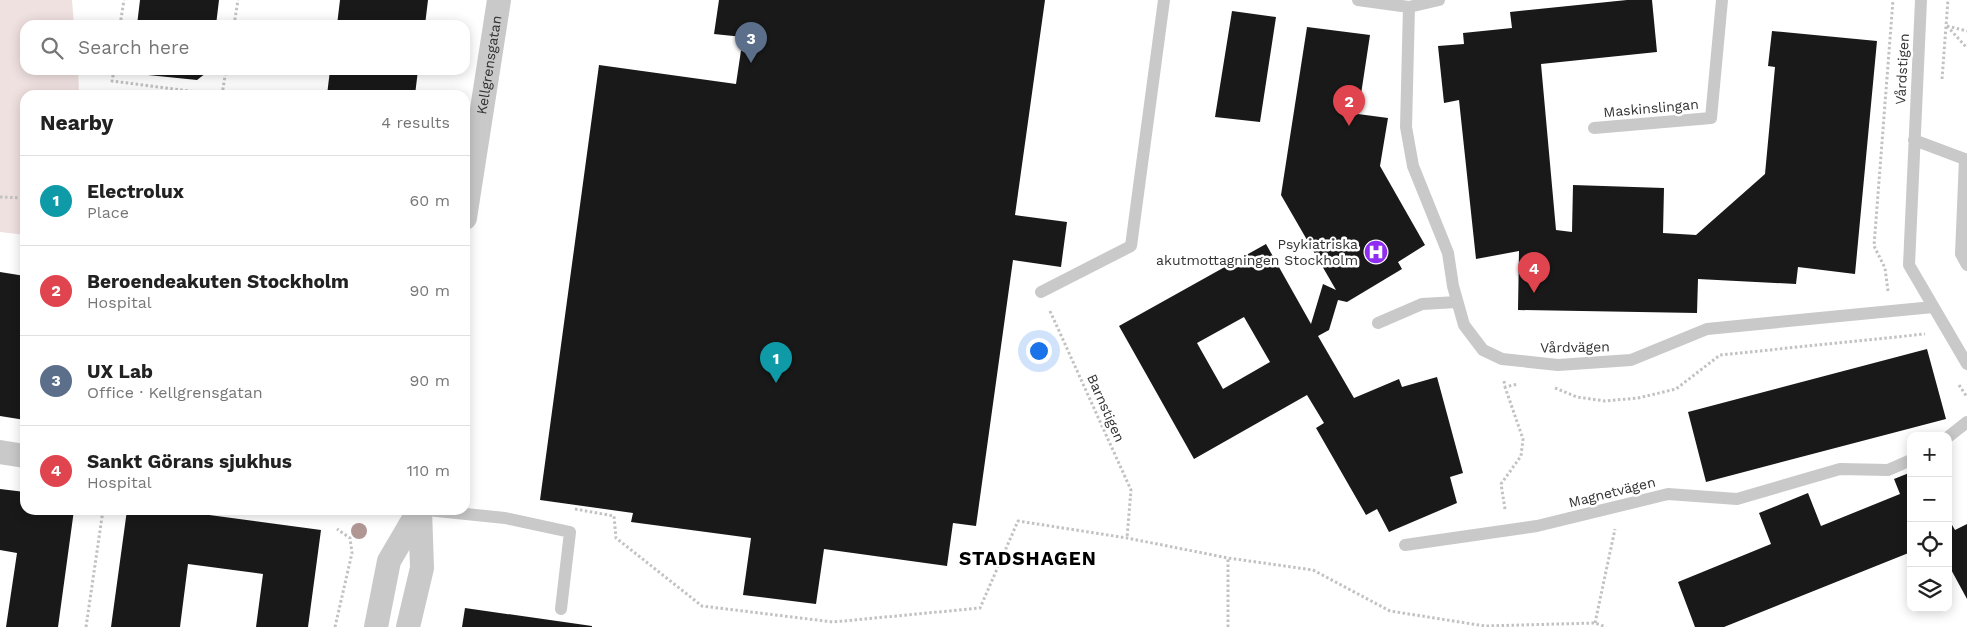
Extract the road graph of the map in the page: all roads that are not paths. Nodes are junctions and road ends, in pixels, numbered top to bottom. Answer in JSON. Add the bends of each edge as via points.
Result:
{"nodes":[{"id":1,"x":499,"y":0,"type":"edge"},
{"id":2,"x":1164,"y":0,"type":"edge"},
{"id":3,"x":1358,"y":0,"type":"edge"},
{"id":4,"x":1439,"y":0,"type":"edge"},
{"id":5,"x":1722,"y":0,"type":"edge"},
{"id":6,"x":1921,"y":0,"type":"edge"},
{"id":7,"x":1409,"y":7,"type":"junction"},
{"id":8,"x":1594,"y":128,"type":"dead end"},
{"id":9,"x":1914,"y":140,"type":"junction"},
{"id":10,"x":1966,"y":160,"type":"edge"},
{"id":11,"x":470,"y":186,"type":"edge"},
{"id":12,"x":1967,"y":265,"type":"edge"},
{"id":13,"x":1041,"y":292,"type":"road end"},
{"id":14,"x":1458,"y":302,"type":"junction"},
{"id":15,"x":1933,"y":307,"type":"junction"},
{"id":16,"x":1378,"y":323,"type":"dead end"},
{"id":17,"x":1967,"y":364,"type":"edge"},
{"id":18,"x":1967,"y":422,"type":"edge"},
{"id":19,"x":1952,"y":434,"type":"edge"},
{"id":20,"x":0,"y":452,"type":"edge"},
{"id":21,"x":20,"y":455,"type":"edge"},
{"id":22,"x":1907,"y":462,"type":"edge"},
{"id":23,"x":470,"y":514,"type":"edge"},
{"id":24,"x":416,"y":515,"type":"edge"},
{"id":25,"x":419,"y":515,"type":"edge"},
{"id":26,"x":1405,"y":545,"type":"dead end"},
{"id":27,"x":560,"y":609,"type":"dead end"},
{"id":28,"x":376,"y":627,"type":"edge"},
{"id":29,"x":408,"y":627,"type":"edge"}],
"edges":[{"from":1,"to":11,"type":"street","name":"Kellgrensgatan"},
{"from":2,"to":13,"type":"lane","via":[[1131,246]]},
{"from":3,"to":7,"type":"lane"},
{"from":4,"to":7,"type":"lane"},
{"from":5,"to":8,"type":"lane","name":"Maskinslingan","via":[[1711,118]]},
{"from":6,"to":9,"type":"lane","name":"Vårdstigen"},
{"from":7,"to":14,"type":"lane","name":"Vårdvägen","via":[[1406,127],[1413,166],[1448,253]]},
{"from":9,"to":10,"type":"lane"},
{"from":9,"to":15,"type":"lane","name":"Vårdstigen","via":[[1909,265]]},
{"from":10,"to":12,"type":"lane","via":[[1961,254]]},
{"from":14,"to":15,"type":"lane","name":"Vårdvägen","via":[[1464,325],[1483,350],[1502,359],[1558,365],[1630,360],[1707,329]]},
{"from":14,"to":16,"type":"lane","via":[[1422,304]]},
{"from":15,"to":17,"type":"lane","name":"Vårdstigen"},
{"from":18,"to":19,"type":"lane"},
{"from":20,"to":21,"type":"street"},
{"from":22,"to":26,"type":"lane","name":"Magnetvägen","via":[[1888,470],[1840,469],[1737,499],[1668,494],[1537,526]]},
{"from":23,"to":27,"type":"lane","via":[[505,518],[570,532]]},
{"from":24,"to":28,"type":"street","via":[[389,561]]},
{"from":25,"to":29,"type":"street","via":[[422,568]]}]}
